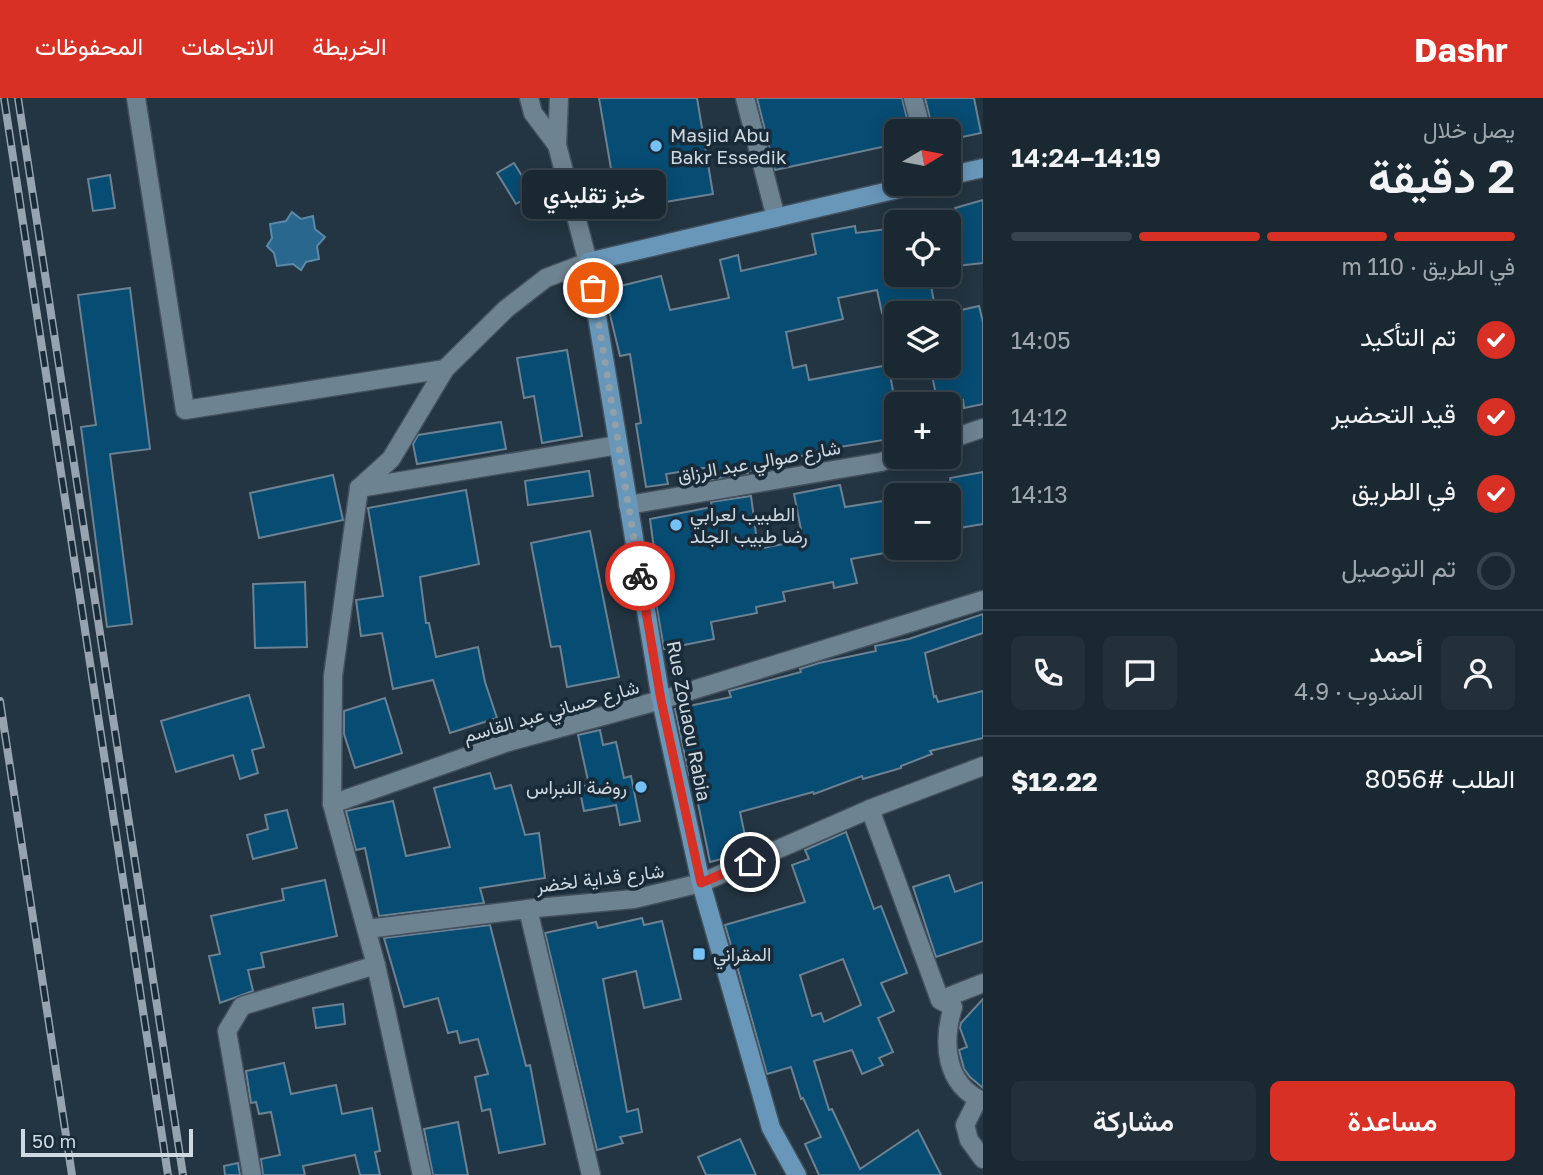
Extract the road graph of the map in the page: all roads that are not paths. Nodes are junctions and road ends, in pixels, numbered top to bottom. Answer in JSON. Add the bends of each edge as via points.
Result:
{"nodes":[{"id":1,"x":136,"y":98,"type":"edge"},
{"id":2,"x":530,"y":98,"type":"edge"},
{"id":3,"x":559,"y":98,"type":"edge"},
{"id":4,"x":745,"y":98,"type":"edge"},
{"id":5,"x":913,"y":98,"type":"edge"},
{"id":6,"x":919,"y":119,"type":"edge"},
{"id":7,"x":557,"y":145,"type":"junction"},
{"id":8,"x":983,"y":168,"type":"edge"},
{"id":9,"x":961,"y":174,"type":"edge"},
{"id":10,"x":884,"y":192,"type":"edge"},
{"id":11,"x":776,"y":218,"type":"junction"},
{"id":12,"x":588,"y":262,"type":"junction"},
{"id":13,"x":445,"y":369,"type":"junction"},
{"id":14,"x":983,"y":428,"type":"edge"},
{"id":15,"x":961,"y":436,"type":"edge"},
{"id":16,"x":618,"y":445,"type":"junction"},
{"id":17,"x":884,"y":461,"type":"edge"},
{"id":18,"x":359,"y":488,"type":"junction"},
{"id":19,"x":628,"y":505,"type":"junction"},
{"id":20,"x":983,"y":600,"type":"edge"},
{"id":21,"x":661,"y":700,"type":"junction"},
{"id":22,"x":983,"y":765,"type":"edge"},
{"id":23,"x":332,"y":804,"type":"junction"},
{"id":24,"x":870,"y":809,"type":"junction"},
{"id":25,"x":701,"y":883,"type":"junction"},
{"id":26,"x":528,"y":909,"type":"junction"},
{"id":27,"x":366,"y":929,"type":"junction"},
{"id":28,"x":376,"y":965,"type":"junction"},
{"id":29,"x":983,"y":982,"type":"edge"},
{"id":30,"x":940,"y":1000,"type":"junction"},
{"id":31,"x":981,"y":1100,"type":"edge"},
{"id":32,"x":983,"y":1159,"type":"edge"},
{"id":33,"x":252,"y":1175,"type":"edge"},
{"id":34,"x":422,"y":1175,"type":"edge"},
{"id":35,"x":591,"y":1175,"type":"edge"},
{"id":36,"x":797,"y":1175,"type":"edge"}],
"edges":[{"from":1,"to":13,"type":"street","via":[[185,410]]},
{"from":2,"to":7,"type":"street","via":[[533,113]]},
{"from":3,"to":7,"type":"street"},
{"from":4,"to":11,"type":"street"},
{"from":5,"to":6,"type":"street"},
{"from":7,"to":12,"type":"street"},
{"from":8,"to":9,"type":"main road"},
{"from":10,"to":11,"type":"main road"},
{"from":11,"to":12,"type":"main road"},
{"from":12,"to":13,"type":"street","via":[[546,278],[506,309]]},
{"from":12,"to":16,"type":"main road","name":"Rue Zouaou Rabia"},
{"from":13,"to":18,"type":"street","via":[[391,459]]},
{"from":14,"to":15,"type":"street"},
{"from":16,"to":18,"type":"street"},
{"from":16,"to":19,"type":"main road","name":"Rue Zouaou Rabia"},
{"from":17,"to":19,"type":"street","name":"شارع صوالي عبد الرزاق"},
{"from":18,"to":23,"type":"street","via":[[333,676]]},
{"from":19,"to":21,"type":"main road","name":"Rue Zouaou Rabia"},
{"from":20,"to":21,"type":"street","name":"شارع حساني عبد القاسم"},
{"from":21,"to":23,"type":"street","name":"شارع حساني عبد القاسم","via":[[508,742]]},
{"from":21,"to":25,"type":"main road","name":"Rue Zouaou Rabia"},
{"from":22,"to":24,"type":"street","name":"شارع قداية لخضر"},
{"from":23,"to":27,"type":"street"},
{"from":24,"to":25,"type":"street","name":"شارع قداية لخضر"},
{"from":24,"to":30,"type":"street"},
{"from":25,"to":26,"type":"street","name":"شارع قداية لخضر","via":[[634,899]]},
{"from":25,"to":36,"type":"main road","name":"Rue Zouaou Rabia","via":[[771,1128]]},
{"from":26,"to":27,"type":"street","name":"شارع قداية لخضر"},
{"from":26,"to":35,"type":"street"},
{"from":27,"to":28,"type":"street"},
{"from":28,"to":33,"type":"street","via":[[242,1006],[227,1031]]},
{"from":28,"to":34,"type":"street"},
{"from":29,"to":30,"type":"street"},
{"from":30,"to":31,"type":"street","via":[[953,1007],[948,1043],[952,1073],[971,1096]]},
{"from":31,"to":32,"type":"street","via":[[965,1125]]}]}
